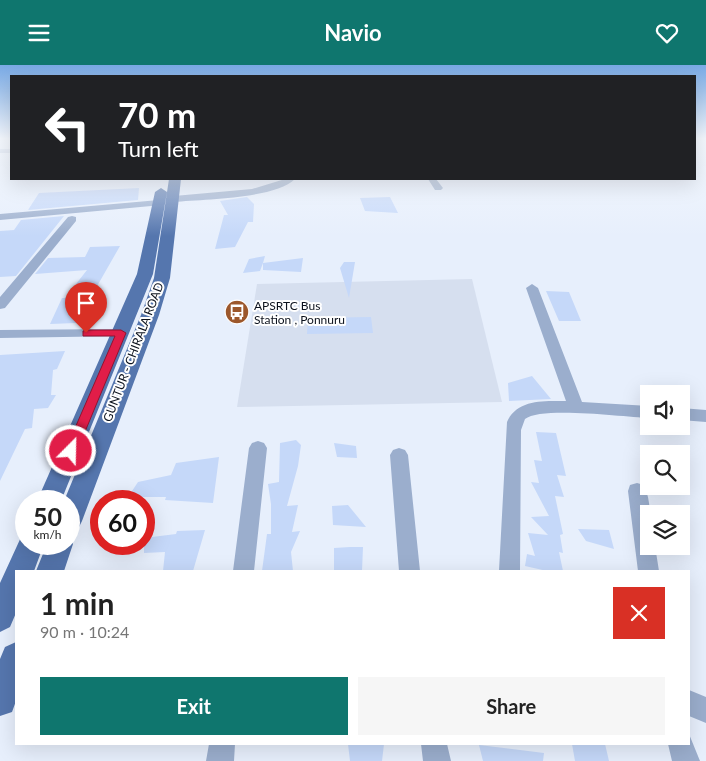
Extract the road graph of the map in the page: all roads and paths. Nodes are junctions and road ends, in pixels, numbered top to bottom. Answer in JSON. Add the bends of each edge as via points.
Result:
{"nodes":[{"id":1,"x":161,"y":180,"type":"edge"},
{"id":2,"x":175,"y":180,"type":"edge"},
{"id":3,"x":289,"y":180,"type":"edge"},
{"id":4,"x":433,"y":180,"type":"edge"},
{"id":5,"x":438,"y":188,"type":"dead end"},
{"id":6,"x":164,"y":205,"type":"junction"},
{"id":7,"x":0,"y":217,"type":"edge"},
{"id":8,"x":72,"y":219,"type":"junction"},
{"id":9,"x":0,"y":226,"type":"edge"},
{"id":10,"x":532,"y":288,"type":"dead end"},
{"id":11,"x":0,"y":305,"type":"edge"},
{"id":12,"x":121,"y":333,"type":"junction"},
{"id":13,"x":0,"y":334,"type":"edge"},
{"id":14,"x":576,"y":408,"type":"junction"},
{"id":15,"x":640,"y":412,"type":"edge"},
{"id":16,"x":690,"y":415,"type":"edge"},
{"id":17,"x":706,"y":416,"type":"edge"},
{"id":18,"x":258,"y":449,"type":"dead end"},
{"id":19,"x":399,"y":455,"type":"dead end"},
{"id":20,"x":55,"y":490,"type":"edge"},
{"id":21,"x":637,"y":491,"type":"dead end"},
{"id":22,"x":80,"y":493,"type":"edge"},
{"id":23,"x":27,"y":555,"type":"edge"},
{"id":24,"x":56,"y":555,"type":"edge"},
{"id":25,"x":20,"y":570,"type":"edge"},
{"id":26,"x":50,"y":570,"type":"edge"},
{"id":27,"x":243,"y":570,"type":"edge"},
{"id":28,"x":410,"y":570,"type":"edge"},
{"id":29,"x":509,"y":570,"type":"edge"},
{"id":30,"x":649,"y":570,"type":"edge"},
{"id":31,"x":15,"y":581,"type":"edge"},
{"id":32,"x":0,"y":618,"type":"edge"},
{"id":33,"x":15,"y":618,"type":"edge"},
{"id":34,"x":15,"y":661,"type":"edge"},
{"id":35,"x":0,"y":700,"type":"edge"},
{"id":36,"x":690,"y":703,"type":"edge"},
{"id":37,"x":706,"y":710,"type":"edge"},
{"id":38,"x":222,"y":745,"type":"edge"},
{"id":39,"x":434,"y":745,"type":"edge"},
{"id":40,"x":681,"y":745,"type":"edge"},
{"id":41,"x":220,"y":761,"type":"edge"},
{"id":42,"x":437,"y":761,"type":"edge"},
{"id":43,"x":686,"y":761,"type":"edge"}],
"edges":[{"from":1,"to":6,"type":"main road","name":"GUNTUR - CHIRALA ROAD"},
{"from":2,"to":6,"type":"main road","name":"GUNTUR - CHIRALA ROAD"},
{"from":3,"to":6,"type":"street","via":[[267,189]]},
{"from":4,"to":5,"type":"street"},
{"from":6,"to":7,"type":"street"},
{"from":6,"to":8,"type":"street"},
{"from":6,"to":12,"type":"main road","name":"GUNTUR - CHIRALA ROAD","via":[[145,274]]},
{"from":6,"to":22,"type":"main road","name":"GUNTUR - CHIRALA ROAD","via":[[162,278]]},
{"from":8,"to":9,"type":"street"},
{"from":8,"to":11,"type":"street"},
{"from":10,"to":14,"type":"street"},
{"from":12,"to":13,"type":"street"},
{"from":12,"to":20,"type":"main road","name":"GUNTUR - CHIRALA ROAD"},
{"from":14,"to":15,"type":"street"},
{"from":14,"to":29,"type":"street","via":[[523,412],[515,418]]},
{"from":16,"to":17,"type":"street"},
{"from":18,"to":27,"type":"street"},
{"from":19,"to":28,"type":"street"},
{"from":21,"to":30,"type":"street"},
{"from":23,"to":25,"type":"main road"},
{"from":24,"to":26,"type":"main road"},
{"from":31,"to":32,"type":"main road"},
{"from":32,"to":33,"type":"street"},
{"from":34,"to":35,"type":"main road"},
{"from":36,"to":37,"type":"street"},
{"from":38,"to":41,"type":"street"},
{"from":39,"to":42,"type":"street"},
{"from":40,"to":43,"type":"street"}]}
